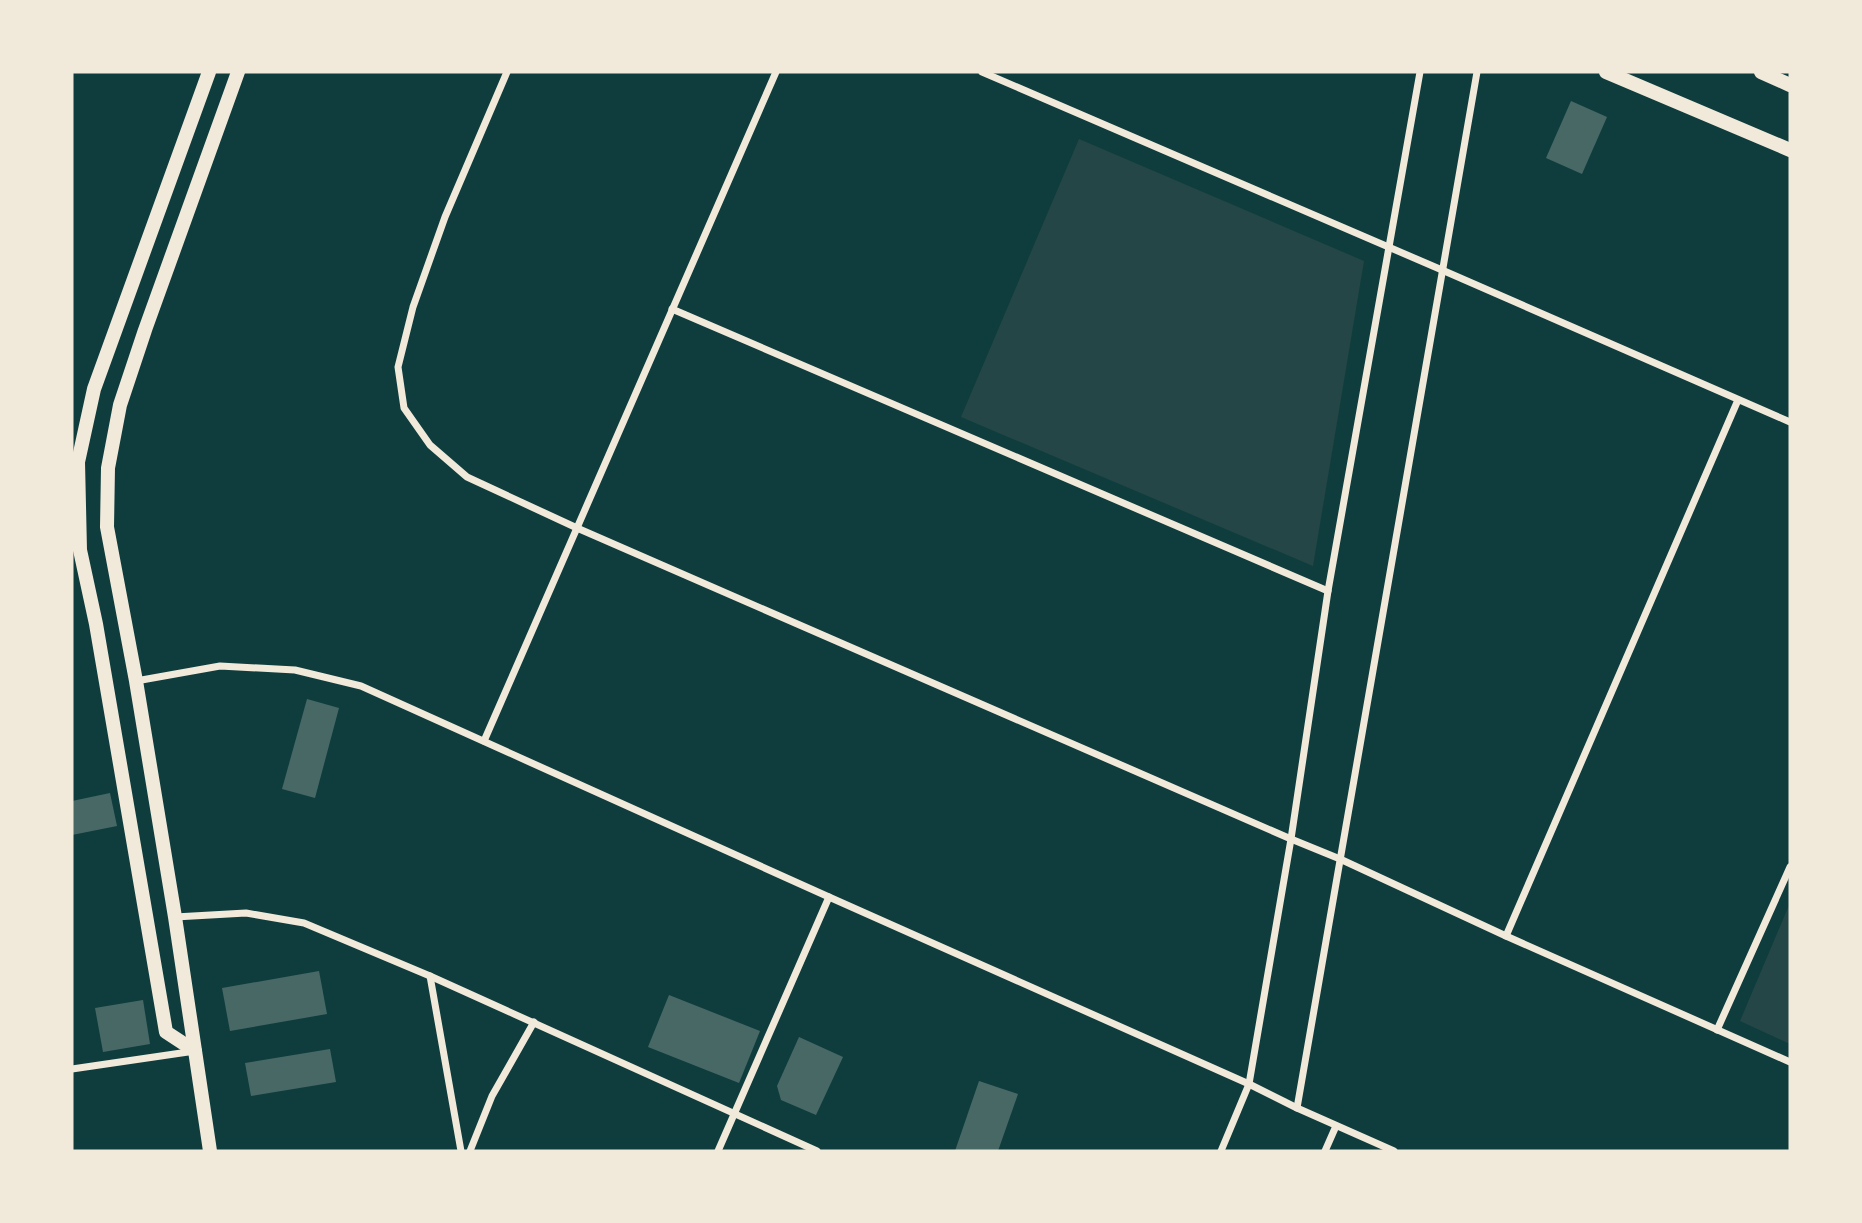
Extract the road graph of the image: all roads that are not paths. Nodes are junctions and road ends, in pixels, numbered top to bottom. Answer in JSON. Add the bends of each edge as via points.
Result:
{"nodes":[{"id":1,"x":209,"y":72,"type":"edge"},
{"id":2,"x":239,"y":72,"type":"edge"},
{"id":3,"x":507,"y":72,"type":"edge"},
{"id":4,"x":776,"y":72,"type":"edge"},
{"id":5,"x":982,"y":72,"type":"edge"},
{"id":6,"x":1420,"y":72,"type":"edge"},
{"id":7,"x":1476,"y":72,"type":"edge"},
{"id":8,"x":1606,"y":72,"type":"edge"},
{"id":9,"x":1760,"y":72,"type":"edge"},
{"id":10,"x":1790,"y":85,"type":"edge"},
{"id":11,"x":1790,"y":150,"type":"edge"},
{"id":12,"x":1389,"y":247,"type":"junction"},
{"id":13,"x":1442,"y":270,"type":"junction"},
{"id":14,"x":672,"y":309,"type":"junction"},
{"id":15,"x":1738,"y":400,"type":"junction"},
{"id":16,"x":1790,"y":422,"type":"edge"},
{"id":17,"x":577,"y":528,"type":"junction"},
{"id":18,"x":1328,"y":591,"type":"junction"},
{"id":19,"x":136,"y":681,"type":"junction"},
{"id":20,"x":484,"y":741,"type":"junction"},
{"id":21,"x":1291,"y":839,"type":"junction"},
{"id":22,"x":1340,"y":859,"type":"junction"},
{"id":23,"x":1790,"y":867,"type":"edge"},
{"id":24,"x":829,"y":897,"type":"junction"},
{"id":25,"x":175,"y":917,"type":"junction"},
{"id":26,"x":1506,"y":936,"type":"junction"},
{"id":27,"x":430,"y":976,"type":"junction"},
{"id":28,"x":534,"y":1022,"type":"junction"},
{"id":29,"x":1717,"y":1030,"type":"junction"},
{"id":30,"x":195,"y":1051,"type":"junction"},
{"id":31,"x":1790,"y":1062,"type":"edge"},
{"id":32,"x":72,"y":1069,"type":"edge"},
{"id":33,"x":1249,"y":1084,"type":"junction"},
{"id":34,"x":1297,"y":1108,"type":"junction"},
{"id":35,"x":734,"y":1114,"type":"junction"},
{"id":36,"x":1336,"y":1126,"type":"junction"},
{"id":37,"x":210,"y":1151,"type":"edge"},
{"id":38,"x":461,"y":1151,"type":"edge"},
{"id":39,"x":470,"y":1151,"type":"edge"},
{"id":40,"x":719,"y":1151,"type":"edge"},
{"id":41,"x":817,"y":1151,"type":"edge"},
{"id":42,"x":1221,"y":1151,"type":"edge"},
{"id":43,"x":1325,"y":1151,"type":"edge"},
{"id":44,"x":1394,"y":1151,"type":"edge"}],
"edges":[{"from":1,"to":30,"type":"main road","via":[[94,389],[78,462],[80,550],[166,1032]]},
{"from":2,"to":19,"type":"main road","via":[[120,405],[108,468],[107,527]]},
{"from":3,"to":17,"type":"street","via":[[445,217],[413,307],[398,368],[404,408],[430,445],[467,477]]},
{"from":4,"to":14,"type":"street"},
{"from":5,"to":12,"type":"street"},
{"from":6,"to":12,"type":"street"},
{"from":7,"to":13,"type":"street"},
{"from":8,"to":11,"type":"main road"},
{"from":9,"to":10,"type":"main road"},
{"from":12,"to":13,"type":"street"},
{"from":12,"to":18,"type":"street"},
{"from":13,"to":15,"type":"street"},
{"from":13,"to":22,"type":"street"},
{"from":14,"to":17,"type":"street"},
{"from":14,"to":18,"type":"street"},
{"from":15,"to":16,"type":"street"},
{"from":15,"to":26,"type":"street"},
{"from":17,"to":20,"type":"street"},
{"from":17,"to":21,"type":"street"},
{"from":18,"to":21,"type":"street"},
{"from":19,"to":20,"type":"street","via":[[220,666],[295,670],[362,686]]},
{"from":19,"to":25,"type":"main road"},
{"from":20,"to":24,"type":"street"},
{"from":21,"to":22,"type":"street"},
{"from":21,"to":33,"type":"street"},
{"from":22,"to":26,"type":"street"},
{"from":22,"to":34,"type":"street"},
{"from":23,"to":29,"type":"street"},
{"from":24,"to":33,"type":"street"},
{"from":24,"to":35,"type":"street"},
{"from":25,"to":27,"type":"street","via":[[246,913],[303,923]]},
{"from":25,"to":30,"type":"main road"},
{"from":26,"to":29,"type":"street"},
{"from":27,"to":28,"type":"street"},
{"from":27,"to":38,"type":"street"},
{"from":28,"to":35,"type":"street"},
{"from":28,"to":39,"type":"street","via":[[492,1096]]},
{"from":29,"to":31,"type":"street"},
{"from":30,"to":32,"type":"street"},
{"from":30,"to":37,"type":"main road"},
{"from":33,"to":34,"type":"street"},
{"from":33,"to":42,"type":"street"},
{"from":34,"to":36,"type":"street"},
{"from":35,"to":40,"type":"street"},
{"from":35,"to":41,"type":"street"},
{"from":36,"to":43,"type":"street"},
{"from":36,"to":44,"type":"street"}]}
